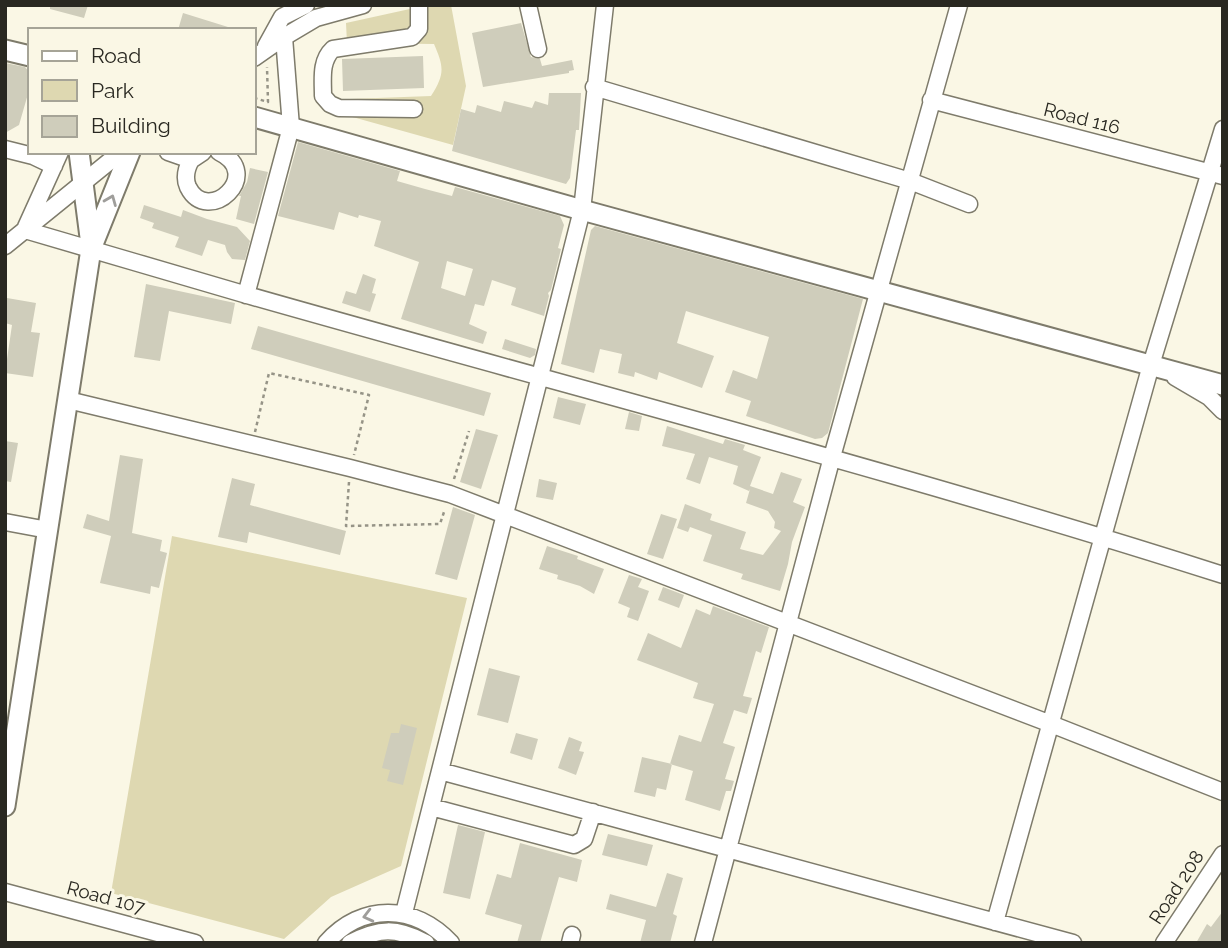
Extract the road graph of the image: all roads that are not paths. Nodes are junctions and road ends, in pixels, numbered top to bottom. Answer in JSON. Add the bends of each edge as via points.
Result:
{"nodes":[{"id":1,"x":306,"y":5,"type":"edge"},
{"id":2,"x":363,"y":5,"type":"edge"},
{"id":3,"x":419,"y":5,"type":"edge"},
{"id":4,"x":528,"y":5,"type":"edge"},
{"id":5,"x":605,"y":5,"type":"edge"},
{"id":6,"x":959,"y":5,"type":"edge"},
{"id":7,"x":284,"y":37,"type":"junction"},
{"id":8,"x":538,"y":49,"type":"dead end"},
{"id":9,"x":5,"y":50,"type":"edge"},
{"id":10,"x":28,"y":56,"type":"edge"},
{"id":11,"x":259,"y":60,"type":"edge"},
{"id":12,"x":594,"y":87,"type":"junction"},
{"id":13,"x":931,"y":100,"type":"junction"},
{"id":14,"x":414,"y":109,"type":"dead end"},
{"id":15,"x":256,"y":118,"type":"edge"},
{"id":16,"x":292,"y":127,"type":"junction"},
{"id":17,"x":1223,"y":129,"type":"edge"},
{"id":18,"x":5,"y":149,"type":"edge"},
{"id":19,"x":79,"y":154,"type":"edge"},
{"id":20,"x":119,"y":154,"type":"edge"},
{"id":21,"x":129,"y":154,"type":"edge"},
{"id":22,"x":222,"y":154,"type":"edge"},
{"id":23,"x":197,"y":156,"type":"edge"},
{"id":24,"x":57,"y":159,"type":"edge"},
{"id":25,"x":1217,"y":174,"type":"edge"},
{"id":26,"x":910,"y":181,"type":"junction"},
{"id":27,"x":84,"y":183,"type":"junction"},
{"id":28,"x":969,"y":204,"type":"dead end"},
{"id":29,"x":582,"y":210,"type":"junction"},
{"id":30,"x":25,"y":230,"type":"junction"},
{"id":31,"x":5,"y":246,"type":"edge"},
{"id":32,"x":92,"y":248,"type":"junction"},
{"id":33,"x":879,"y":290,"type":"junction"},
{"id":34,"x":246,"y":295,"type":"junction"},
{"id":35,"x":1151,"y":365,"type":"junction"},
{"id":36,"x":540,"y":376,"type":"junction"},
{"id":37,"x":1223,"y":385,"type":"edge"},
{"id":38,"x":68,"y":400,"type":"junction"},
{"id":39,"x":1223,"y":411,"type":"edge"},
{"id":40,"x":832,"y":457,"type":"junction"},
{"id":41,"x":505,"y":514,"type":"junction"},
{"id":42,"x":5,"y":522,"type":"edge"},
{"id":43,"x":48,"y":530,"type":"junction"},
{"id":44,"x":1104,"y":537,"type":"junction"},
{"id":45,"x":1223,"y":575,"type":"edge"},
{"id":46,"x":787,"y":623,"type":"junction"},
{"id":47,"x":1051,"y":724,"type":"junction"},
{"id":48,"x":440,"y":771,"type":"junction"},
{"id":49,"x":1223,"y":792,"type":"edge"},
{"id":50,"x":5,"y":806,"type":"edge"},
{"id":51,"x":431,"y":807,"type":"junction"},
{"id":52,"x":593,"y":812,"type":"junction"},
{"id":53,"x":729,"y":848,"type":"junction"},
{"id":54,"x":1223,"y":854,"type":"edge"},
{"id":55,"x":5,"y":892,"type":"edge"},
{"id":56,"x":404,"y":914,"type":"junction"},
{"id":57,"x":995,"y":922,"type":"junction"},
{"id":58,"x":195,"y":943,"type":"edge"},
{"id":59,"x":326,"y":943,"type":"edge"},
{"id":60,"x":350,"y":943,"type":"edge"},
{"id":61,"x":426,"y":943,"type":"edge"},
{"id":62,"x":451,"y":943,"type":"edge"},
{"id":63,"x":703,"y":943,"type":"edge"},
{"id":64,"x":1073,"y":943,"type":"edge"},
{"id":65,"x":1164,"y":943,"type":"edge"}],
"edges":[{"from":1,"to":11,"type":"street","via":[[282,17]]},
{"from":2,"to":7,"type":"street","via":[[316,18]]},
{"from":3,"to":14,"type":"street","via":[[421,22],[412,37],[333,49],[323,67],[323,96],[330,104]]},
{"from":4,"to":8,"type":"street"},
{"from":5,"to":12,"type":"street"},
{"from":6,"to":13,"type":"street"},
{"from":7,"to":11,"type":"street"},
{"from":7,"to":16,"type":"street"},
{"from":9,"to":10,"type":"main road"},
{"from":12,"to":26,"type":"street"},
{"from":12,"to":29,"type":"street"},
{"from":13,"to":25,"type":"street","name":"Road 116"},
{"from":13,"to":26,"type":"street"},
{"from":15,"to":16,"type":"main road"},
{"from":16,"to":29,"type":"main road"},
{"from":16,"to":34,"type":"street"},
{"from":17,"to":25,"type":"street"},
{"from":18,"to":24,"type":"street"},
{"from":19,"to":27,"type":"main road"},
{"from":20,"to":27,"type":"street"},
{"from":32,"to":21,"type":"main road","one_way":true},
{"from":22,"to":23,"type":"street","via":[[233,163],[236,179],[229,194],[215,201],[199,198],[188,186],[186,173]]},
{"from":24,"to":30,"type":"street"},
{"from":25,"to":35,"type":"street"},
{"from":26,"to":28,"type":"street"},
{"from":26,"to":33,"type":"street"},
{"from":27,"to":30,"type":"street"},
{"from":27,"to":32,"type":"main road"},
{"from":29,"to":33,"type":"main road"},
{"from":29,"to":36,"type":"street"},
{"from":30,"to":31,"type":"street"},
{"from":30,"to":32,"type":"street"},
{"from":32,"to":34,"type":"street"},
{"from":32,"to":38,"type":"main road"},
{"from":33,"to":35,"type":"main road"},
{"from":33,"to":40,"type":"street"},
{"from":34,"to":36,"type":"street"},
{"from":35,"to":37,"type":"main road"},
{"from":35,"to":39,"type":"street","via":[[1186,382]]},
{"from":35,"to":44,"type":"street"},
{"from":36,"to":40,"type":"street"},
{"from":36,"to":41,"type":"street"},
{"from":38,"to":41,"type":"street","via":[[450,494]]},
{"from":38,"to":43,"type":"main road"},
{"from":40,"to":44,"type":"street"},
{"from":40,"to":46,"type":"street"},
{"from":41,"to":46,"type":"street"},
{"from":41,"to":48,"type":"street"},
{"from":42,"to":43,"type":"street"},
{"from":43,"to":50,"type":"main road"},
{"from":44,"to":45,"type":"street"},
{"from":44,"to":47,"type":"street"},
{"from":46,"to":47,"type":"street"},
{"from":46,"to":53,"type":"street"},
{"from":47,"to":49,"type":"street"},
{"from":47,"to":57,"type":"street"},
{"from":48,"to":51,"type":"street"},
{"from":48,"to":52,"type":"street"},
{"from":51,"to":52,"type":"street","via":[[574,845],[584,839]]},
{"from":51,"to":56,"type":"street"},
{"from":52,"to":53,"type":"street"},
{"from":53,"to":57,"type":"street"},
{"from":53,"to":63,"type":"street"},
{"from":54,"to":65,"type":"street","name":"Road 208"},
{"from":55,"to":58,"type":"street","name":"Road 107"},
{"from":56,"to":59,"type":"street","one_way":true,"via":[[358,918]]},
{"from":56,"to":62,"type":"street","via":[[431,925]]},
{"from":57,"to":64,"type":"street"},
{"from":60,"to":61,"type":"street","via":[[389,930]]}]}
